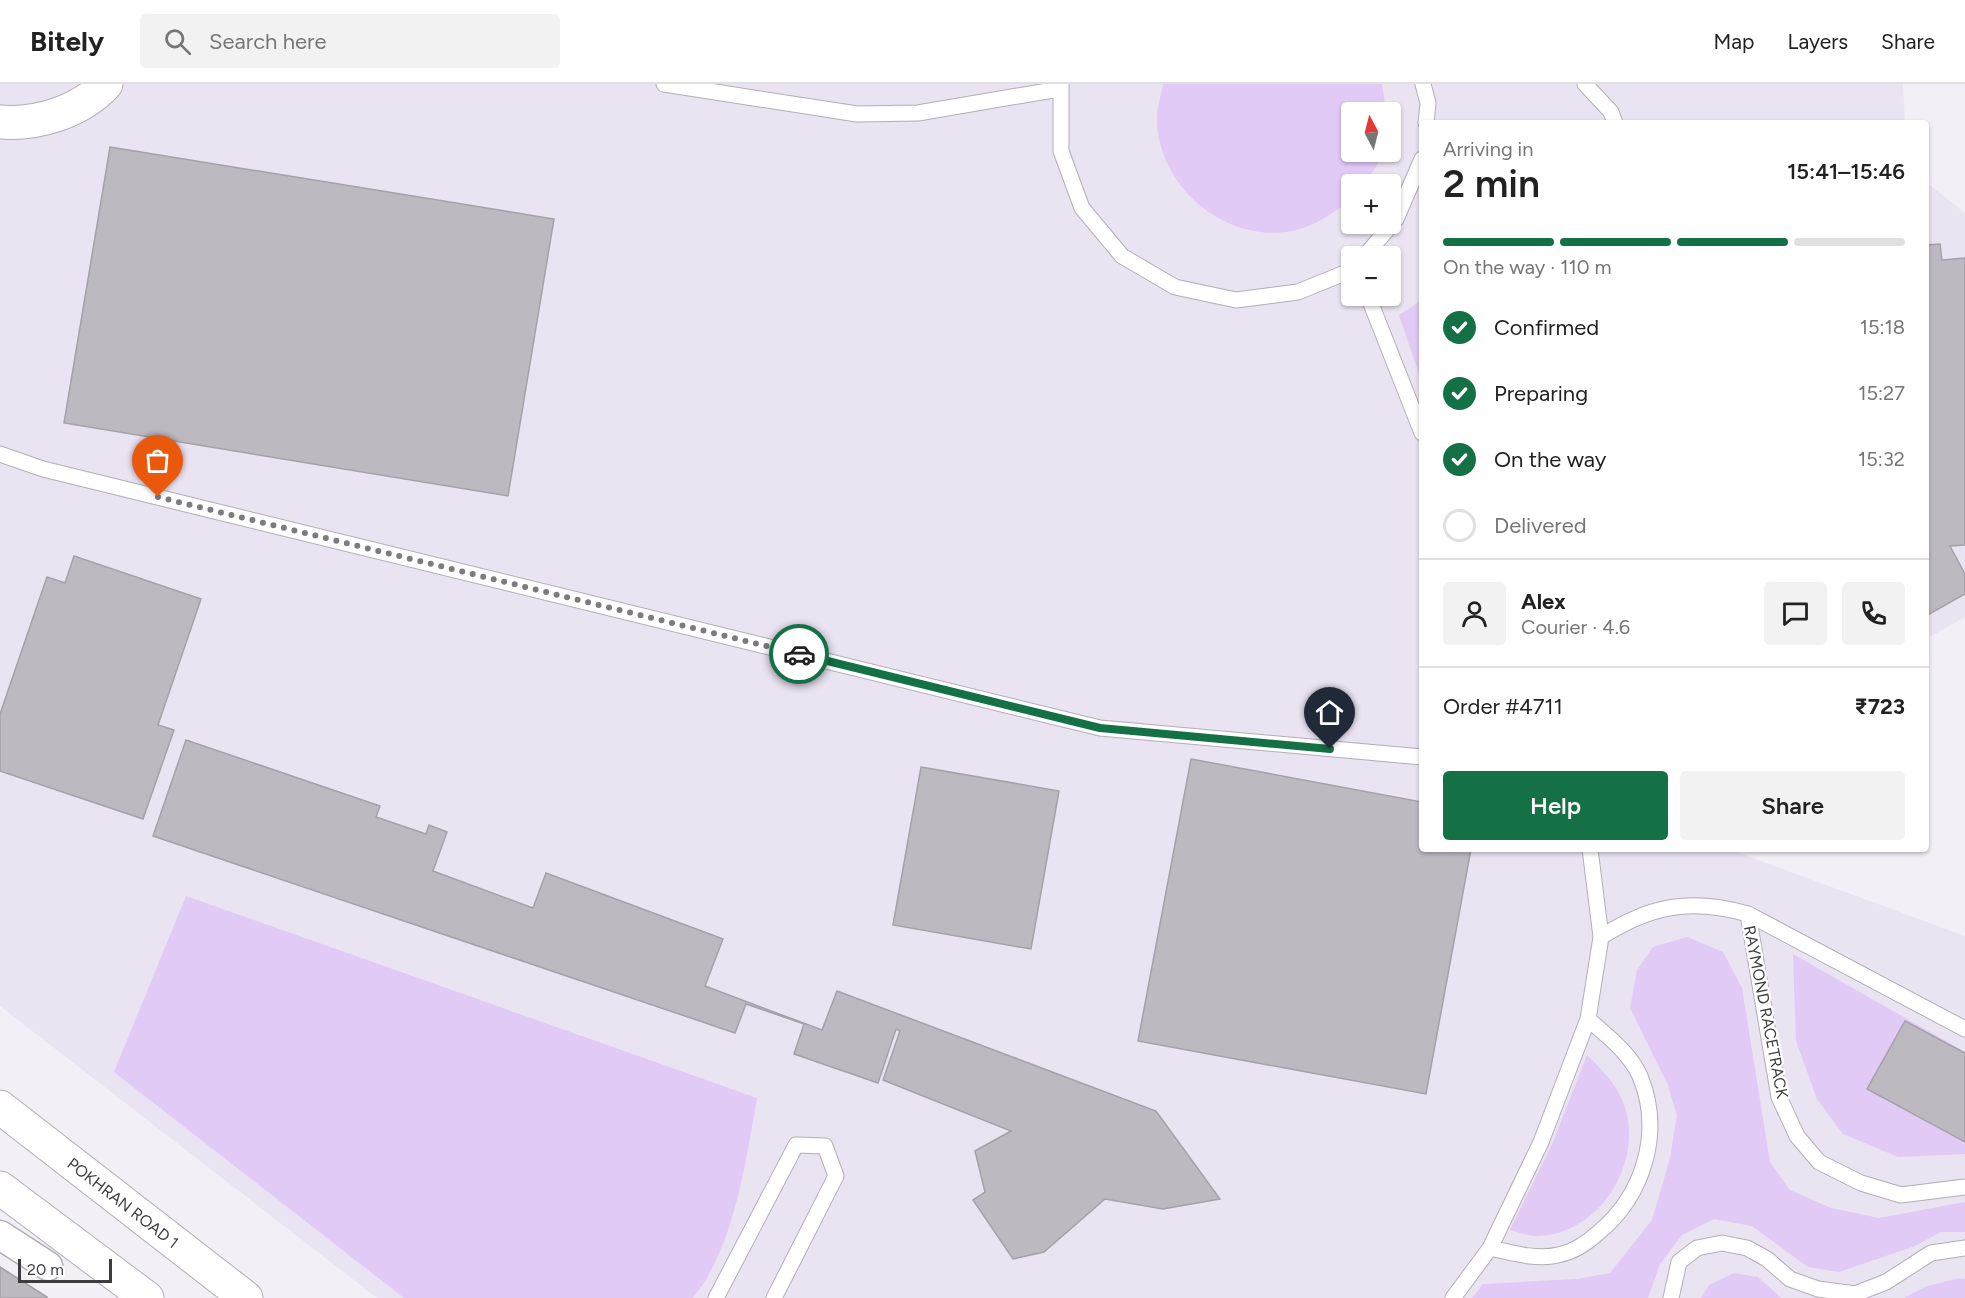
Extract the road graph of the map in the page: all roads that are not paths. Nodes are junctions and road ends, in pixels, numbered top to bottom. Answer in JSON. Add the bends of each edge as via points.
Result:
{"nodes":[{"id":1,"x":106,"y":84,"type":"edge"},
{"id":2,"x":664,"y":84,"type":"edge"},
{"id":3,"x":1423,"y":84,"type":"edge"},
{"id":4,"x":1585,"y":84,"type":"edge"},
{"id":5,"x":1060,"y":86,"type":"edge"},
{"id":6,"x":1426,"y":120,"type":"edge"},
{"id":7,"x":1614,"y":120,"type":"edge"},
{"id":8,"x":0,"y":122,"type":"edge"},
{"id":9,"x":1419,"y":166,"type":"edge"},
{"id":10,"x":1373,"y":246,"type":"edge"},
{"id":11,"x":1341,"y":274,"type":"edge"},
{"id":12,"x":1372,"y":306,"type":"edge"},
{"id":13,"x":1419,"y":425,"type":"edge"},
{"id":14,"x":0,"y":454,"type":"edge"},
{"id":15,"x":1419,"y":757,"type":"edge"},
{"id":16,"x":1590,"y":852,"type":"edge"},
{"id":17,"x":1748,"y":914,"type":"junction"},
{"id":18,"x":1601,"y":937,"type":"junction"},
{"id":19,"x":1588,"y":1019,"type":"junction"},
{"id":20,"x":1965,"y":1029,"type":"edge"},
{"id":21,"x":0,"y":1107,"type":"edge"},
{"id":22,"x":1965,"y":1187,"type":"edge"},
{"id":23,"x":0,"y":1188,"type":"edge"},
{"id":24,"x":0,"y":1235,"type":"edge"},
{"id":25,"x":68,"y":1238,"type":"junction"},
{"id":26,"x":1490,"y":1248,"type":"junction"},
{"id":27,"x":1965,"y":1248,"type":"edge"},
{"id":28,"x":147,"y":1298,"type":"edge"},
{"id":29,"x":246,"y":1298,"type":"edge"},
{"id":30,"x":716,"y":1298,"type":"edge"},
{"id":31,"x":774,"y":1298,"type":"edge"},
{"id":32,"x":1453,"y":1298,"type":"edge"},
{"id":33,"x":1671,"y":1298,"type":"edge"}],
"edges":[{"from":1,"to":8,"type":"main road","via":[[83,103],[60,114],[36,121]]},
{"from":2,"to":5,"type":"lane","via":[[857,114],[918,113]]},
{"from":3,"to":6,"type":"lane","via":[[1428,103]]},
{"from":4,"to":7,"type":"lane"},
{"from":5,"to":11,"type":"lane","via":[[1060,151],[1082,208],[1122,256],[1175,287],[1236,300],[1298,291]]},
{"from":9,"to":10,"type":"lane","via":[[1396,219]]},
{"from":12,"to":13,"type":"lane"},
{"from":14,"to":15,"type":"lane","via":[[43,469],[1100,728]]},
{"from":16,"to":18,"type":"lane"},
{"from":17,"to":18,"type":"lane","name":"RAYMOND RACETRACK","via":[[1725,908],[1666,907],[1631,918]]},
{"from":17,"to":20,"type":"lane","name":"RAYMOND RACETRACK"},
{"from":17,"to":22,"type":"lane","name":"RAYMOND RACETRACK","via":[[1779,1097],[1797,1137],[1819,1162],[1861,1183],[1901,1195]]},
{"from":18,"to":19,"type":"lane"},
{"from":19,"to":26,"type":"lane","via":[[1541,1142]]},
{"from":19,"to":26,"type":"lane","via":[[1622,1049],[1639,1074],[1647,1098],[1650,1137],[1642,1177],[1615,1219],[1584,1245],[1559,1255],[1532,1257]]},
{"from":21,"to":29,"type":"main road","name":"POKHRAN ROAD 1"},
{"from":23,"to":25,"type":"main road"},
{"from":24,"to":25,"type":"street","via":[[44,1272]]},
{"from":25,"to":28,"type":"main road"},
{"from":26,"to":32,"type":"lane"},
{"from":27,"to":33,"type":"lane","via":[[1931,1252],[1886,1282],[1855,1294],[1818,1289],[1790,1279],[1747,1248],[1722,1243],[1697,1248],[1679,1262]]},
{"from":30,"to":31,"type":"lane","via":[[796,1145],[825,1146],[836,1176]]}]}
